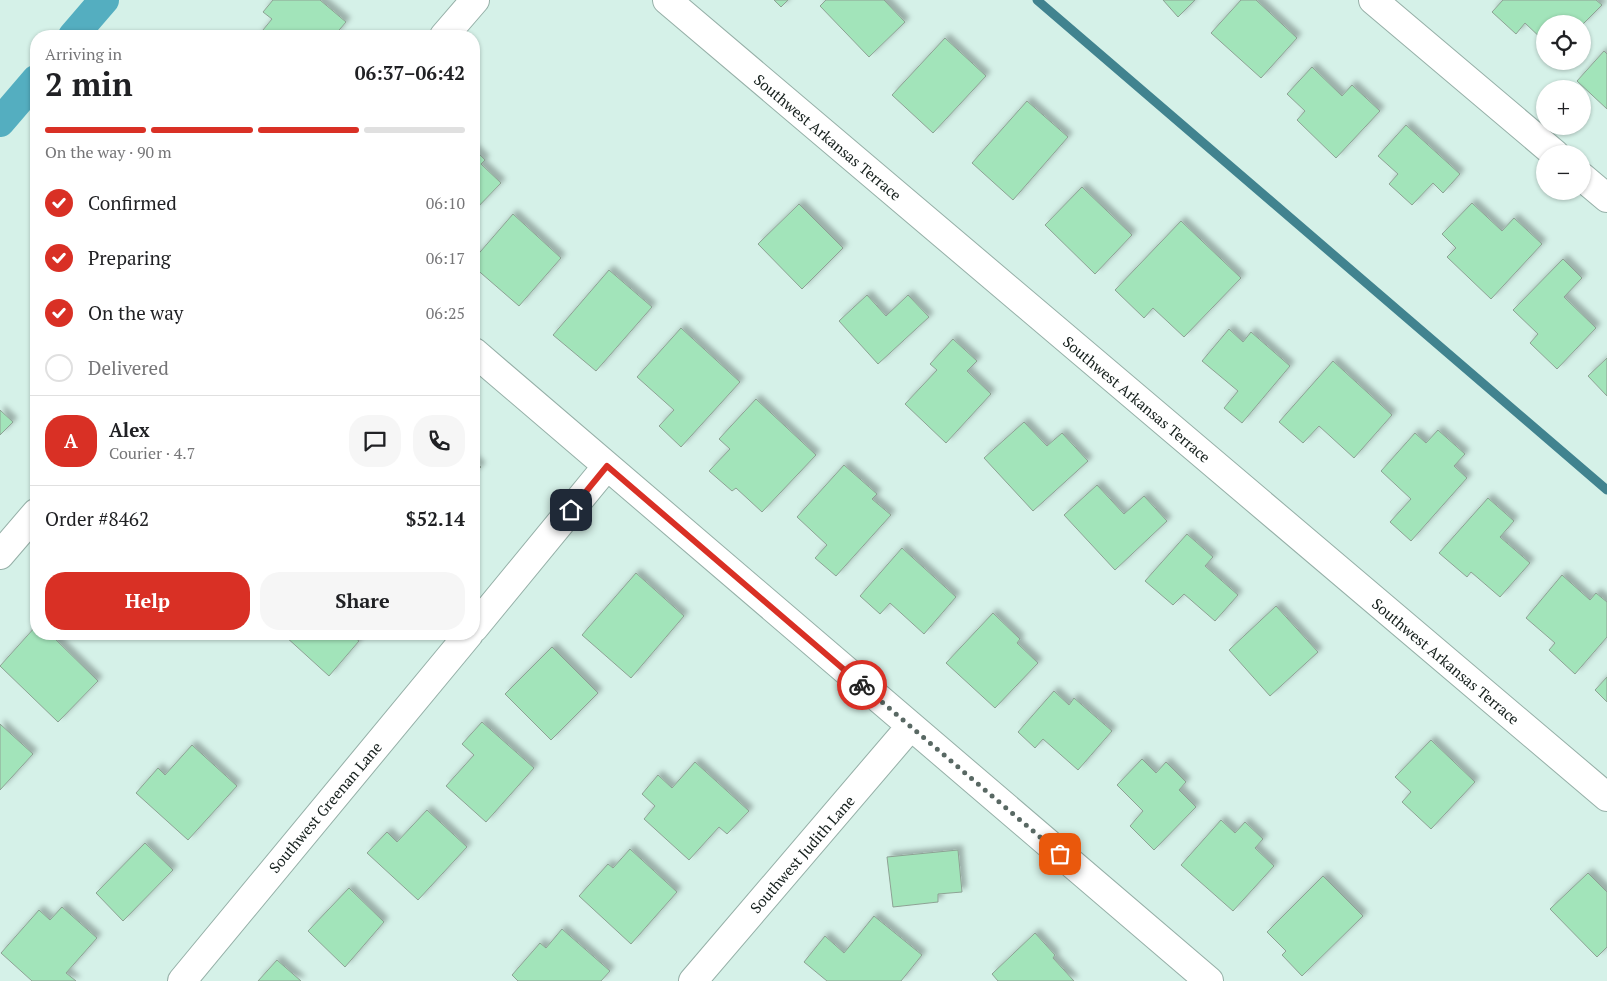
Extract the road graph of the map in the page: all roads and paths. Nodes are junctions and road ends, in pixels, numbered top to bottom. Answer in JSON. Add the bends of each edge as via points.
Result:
{"nodes":[{"id":1,"x":475,"y":0,"type":"edge"},
{"id":2,"x":667,"y":0,"type":"edge"},
{"id":3,"x":1373,"y":0,"type":"edge"},
{"id":4,"x":449,"y":30,"type":"edge"},
{"id":5,"x":1544,"y":145,"type":"edge"},
{"id":6,"x":1591,"y":185,"type":"edge"},
{"id":7,"x":1607,"y":198,"type":"edge"},
{"id":8,"x":480,"y":357,"type":"edge"},
{"id":9,"x":607,"y":466,"type":"junction"},
{"id":10,"x":30,"y":519,"type":"edge"},
{"id":11,"x":0,"y":555,"type":"edge"},
{"id":12,"x":480,"y":621,"type":"edge"},
{"id":13,"x":464,"y":640,"type":"edge"},
{"id":14,"x":910,"y":727,"type":"junction"},
{"id":15,"x":1607,"y":797,"type":"edge"},
{"id":16,"x":182,"y":981,"type":"edge"},
{"id":17,"x":693,"y":981,"type":"edge"},
{"id":18,"x":1209,"y":981,"type":"edge"}],
"edges":[{"from":1,"to":4,"type":"street"},
{"from":2,"to":15,"type":"street","name":"Southwest Arkansas Terrace"},
{"from":3,"to":5,"type":"street"},
{"from":6,"to":7,"type":"street"},
{"from":8,"to":9,"type":"street"},
{"from":9,"to":12,"type":"street"},
{"from":9,"to":14,"type":"street"},
{"from":10,"to":11,"type":"street"},
{"from":13,"to":16,"type":"street","name":"Southwest Greenan Lane"},
{"from":14,"to":17,"type":"street","name":"Southwest Judith Lane"},
{"from":14,"to":18,"type":"street"}]}
